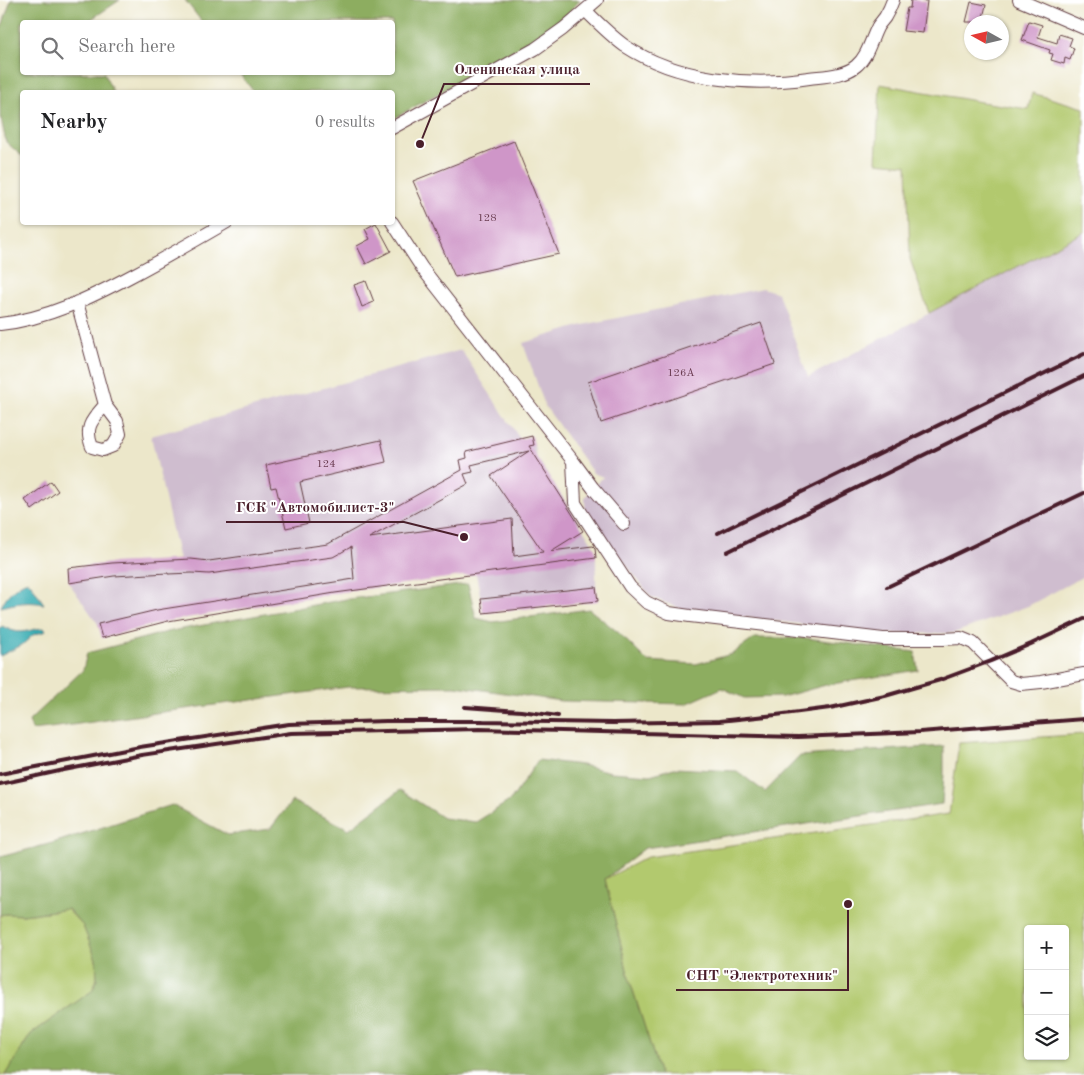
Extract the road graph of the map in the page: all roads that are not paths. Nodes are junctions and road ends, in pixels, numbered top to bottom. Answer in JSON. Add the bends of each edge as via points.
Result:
{"nodes":[{"id":1,"x":597,"y":0,"type":"edge"},
{"id":2,"x":894,"y":0,"type":"edge"},
{"id":3,"x":1019,"y":0,"type":"edge"},
{"id":4,"x":586,"y":11,"type":"junction"},
{"id":5,"x":1084,"y":28,"type":"edge"},
{"id":6,"x":395,"y":126,"type":"edge"},
{"id":7,"x":222,"y":225,"type":"edge"},
{"id":8,"x":394,"y":225,"type":"edge"},
{"id":9,"x":77,"y":302,"type":"junction"},
{"id":10,"x":0,"y":324,"type":"edge"},
{"id":11,"x":105,"y":405,"type":"dead end"},
{"id":12,"x":573,"y":461,"type":"junction"},
{"id":13,"x":624,"y":524,"type":"dead end"},
{"id":14,"x":1084,"y":674,"type":"edge"}],
"edges":[{"from":1,"to":4,"type":"street"},
{"from":2,"to":4,"type":"street","via":[[856,66],[828,76],[776,82],[713,78],[676,70],[625,46]]},
{"from":3,"to":5,"type":"street"},
{"from":4,"to":6,"type":"street","via":[[535,49]]},
{"from":7,"to":9,"type":"street"},
{"from":8,"to":12,"type":"street","via":[[422,268]]},
{"from":9,"to":10,"type":"street"},
{"from":9,"to":11,"type":"street"},
{"from":12,"to":13,"type":"street"},
{"from":12,"to":14,"type":"street","via":[[576,503],[630,587],[646,602],[669,613],[883,639],[961,638],[973,643],[1011,682],[1021,684]]}]}
